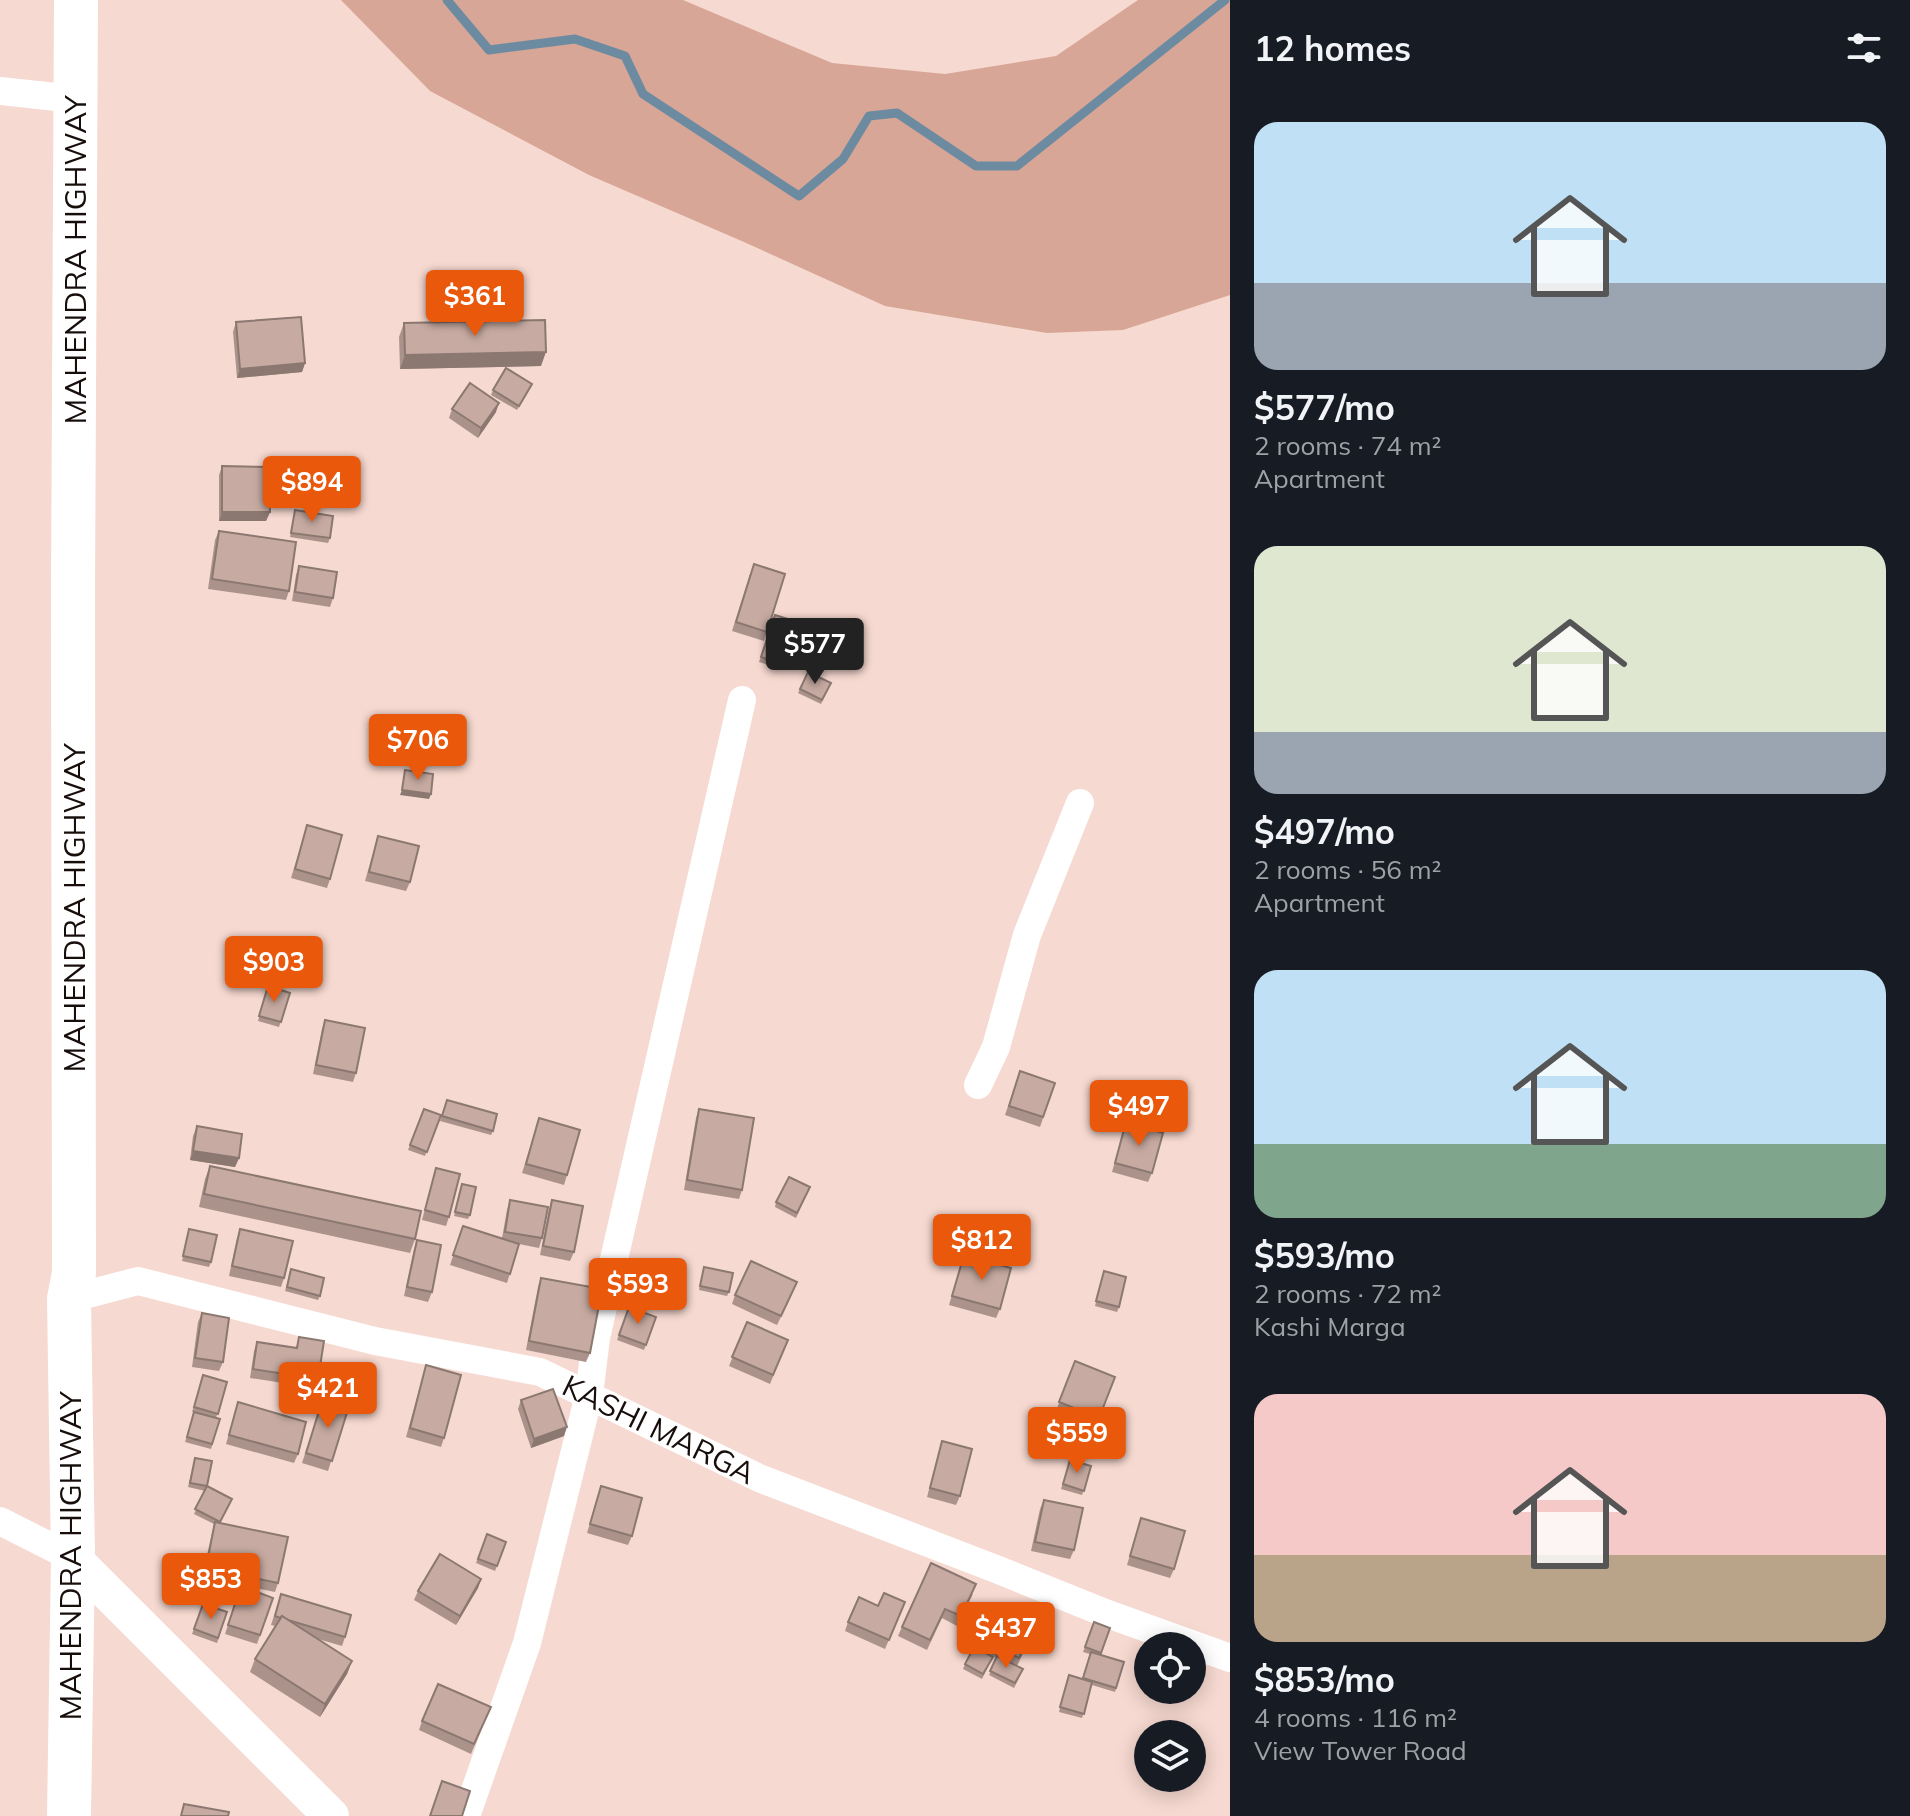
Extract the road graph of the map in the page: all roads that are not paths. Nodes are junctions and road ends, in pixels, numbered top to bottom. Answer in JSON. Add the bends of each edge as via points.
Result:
{"nodes":[{"id":1,"x":76,"y":0,"type":"edge"},
{"id":2,"x":0,"y":91,"type":"edge"},
{"id":3,"x":75,"y":99,"type":"junction"},
{"id":4,"x":742,"y":700,"type":"dead end"},
{"id":5,"x":1080,"y":803,"type":"dead end"},
{"id":6,"x":978,"y":1085,"type":"dead end"},
{"id":7,"x":69,"y":1299,"type":"junction"},
{"id":8,"x":589,"y":1395,"type":"junction"},
{"id":9,"x":0,"y":1521,"type":"edge"},
{"id":10,"x":73,"y":1558,"type":"junction"},
{"id":11,"x":1230,"y":1658,"type":"edge"},
{"id":12,"x":69,"y":1816,"type":"edge"},
{"id":13,"x":331,"y":1816,"type":"edge"},
{"id":14,"x":466,"y":1816,"type":"edge"}],
"edges":[{"from":1,"to":3,"type":"highway","name":"MAHENDRA HIGHWAY"},
{"from":2,"to":3,"type":"street"},
{"from":3,"to":7,"type":"highway","name":"MAHENDRA HIGHWAY","via":[[74,1273]]},
{"from":4,"to":8,"type":"street","via":[[596,1338]]},
{"from":5,"to":6,"type":"street","via":[[1027,935],[996,1047]]},
{"from":7,"to":8,"type":"street","name":"KASHI MARGA","via":[[138,1281],[375,1341],[540,1372]]},
{"from":7,"to":10,"type":"highway","name":"MAHENDRA HIGHWAY"},
{"from":8,"to":11,"type":"street","name":"KASHI MARGA","via":[[759,1478]]},
{"from":8,"to":14,"type":"street","via":[[527,1643]]},
{"from":9,"to":10,"type":"street"},
{"from":10,"to":12,"type":"highway","name":"MAHENDRA HIGHWAY"},
{"from":10,"to":13,"type":"street"}]}
